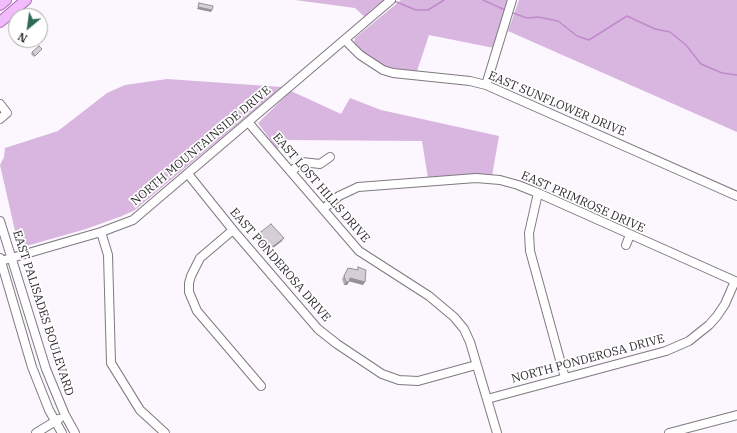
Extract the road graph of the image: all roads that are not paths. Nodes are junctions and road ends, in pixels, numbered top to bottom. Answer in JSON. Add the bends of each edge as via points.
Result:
{"nodes":[{"id":1,"x":6,"y":0,"type":"edge"},
{"id":2,"x":26,"y":0,"type":"edge"},
{"id":3,"x":391,"y":0,"type":"edge"},
{"id":4,"x":512,"y":0,"type":"edge"},
{"id":5,"x":0,"y":5,"type":"edge"},
{"id":6,"x":0,"y":22,"type":"edge"},
{"id":7,"x":345,"y":40,"type":"junction"},
{"id":8,"x":486,"y":85,"type":"junction"},
{"id":9,"x":0,"y":104,"type":"edge"},
{"id":10,"x":0,"y":119,"type":"edge"},
{"id":11,"x":248,"y":122,"type":"junction"},
{"id":12,"x":330,"y":158,"type":"dead end"},
{"id":13,"x":291,"y":172,"type":"junction"},
{"id":14,"x":188,"y":174,"type":"junction"},
{"id":15,"x":538,"y":193,"type":"junction"},
{"id":16,"x":737,"y":196,"type":"edge"},
{"id":17,"x":323,"y":209,"type":"junction"},
{"id":18,"x":0,"y":221,"type":"edge"},
{"id":19,"x":233,"y":230,"type":"junction"},
{"id":20,"x":101,"y":232,"type":"junction"},
{"id":21,"x":630,"y":235,"type":"junction"},
{"id":22,"x":626,"y":245,"type":"dead end"},
{"id":23,"x":12,"y":258,"type":"junction"},
{"id":24,"x":0,"y":260,"type":"edge"},
{"id":25,"x":736,"y":281,"type":"edge"},
{"id":26,"x":476,"y":365,"type":"junction"},
{"id":27,"x":565,"y":378,"type":"junction"},
{"id":28,"x":261,"y":386,"type":"dead end"},
{"id":29,"x":487,"y":399,"type":"junction"},
{"id":30,"x":65,"y":415,"type":"junction"},
{"id":31,"x":737,"y":415,"type":"edge"},
{"id":32,"x":55,"y":421,"type":"junction"},
{"id":33,"x":36,"y":433,"type":"edge"},
{"id":34,"x":62,"y":433,"type":"edge"},
{"id":35,"x":75,"y":433,"type":"edge"},
{"id":36,"x":165,"y":433,"type":"edge"},
{"id":37,"x":497,"y":433,"type":"edge"},
{"id":38,"x":669,"y":433,"type":"edge"}],
"edges":[{"from":1,"to":5,"type":"main road"},
{"from":2,"to":6,"type":"main road"},
{"from":3,"to":7,"type":"street","name":"NORTH MOUNTAINSIDE DRIVE"},
{"from":4,"to":8,"type":"street"},
{"from":7,"to":8,"type":"street","name":"EAST SUNFLOWER DRIVE","via":[[360,55],[383,70]]},
{"from":7,"to":11,"type":"street","name":"NORTH MOUNTAINSIDE DRIVE"},
{"from":8,"to":16,"type":"street","name":"EAST SUNFLOWER DRIVE"},
{"from":9,"to":10,"type":"street","via":[[7,113]]},
{"from":11,"to":13,"type":"street","name":"EAST LOST HILLS DRIVE"},
{"from":11,"to":14,"type":"street","name":"NORTH MOUNTAINSIDE DRIVE"},
{"from":12,"to":13,"type":"street","via":[[320,164],[302,162]]},
{"from":13,"to":17,"type":"street","name":"EAST LOST HILLS DRIVE"},
{"from":14,"to":19,"type":"street","name":"EAST PONDEROSA DRIVE"},
{"from":14,"to":20,"type":"street","name":"NORTH MOUNTAINSIDE DRIVE","via":[[133,220]]},
{"from":15,"to":17,"type":"street","name":"EAST PRIMROSE DRIVE","via":[[518,184],[476,178],[366,186],[340,196]]},
{"from":15,"to":21,"type":"street","name":"EAST PRIMROSE DRIVE"},
{"from":15,"to":27,"type":"street","via":[[529,233],[530,251]]},
{"from":17,"to":26,"type":"street","name":"EAST LOST HILLS DRIVE","via":[[359,251],[429,296],[454,317],[470,342]]},
{"from":18,"to":23,"type":"street","name":"EAST PALISADES BOULEVARD"},
{"from":19,"to":26,"type":"street","name":"EAST PONDEROSA DRIVE","via":[[318,329],[382,374],[399,380],[418,381]]},
{"from":19,"to":28,"type":"street","via":[[194,266],[189,292],[197,311]]},
{"from":20,"to":23,"type":"street","name":"NORTH MOUNTAINSIDE DRIVE"},
{"from":20,"to":36,"type":"street","via":[[108,255],[111,364],[140,410]]},
{"from":21,"to":22,"type":"street"},
{"from":21,"to":25,"type":"street","name":"EAST PRIMROSE DRIVE"},
{"from":23,"to":24,"type":"street","name":"NORTH MOUNTAINSIDE DRIVE"},
{"from":23,"to":30,"type":"street","name":"EAST PALISADES BOULEVARD","via":[[46,369]]},
{"from":24,"to":32,"type":"street","name":"EAST PALISADES BOULEVARD","via":[[32,367]]},
{"from":25,"to":27,"type":"street","name":"NORTH PONDEROSA DRIVE","via":[[717,316],[689,341],[666,352]]},
{"from":26,"to":29,"type":"street","name":"EAST LOST HILLS DRIVE"},
{"from":27,"to":29,"type":"street","name":"NORTH PONDEROSA DRIVE"},
{"from":29,"to":37,"type":"street","name":"EAST LOST HILLS DRIVE"},
{"from":30,"to":32,"type":"street"},
{"from":30,"to":35,"type":"street","name":"EAST PALISADES BOULEVARD"},
{"from":31,"to":38,"type":"street"},
{"from":32,"to":33,"type":"street"},
{"from":32,"to":34,"type":"street","name":"EAST PALISADES BOULEVARD"}]}
